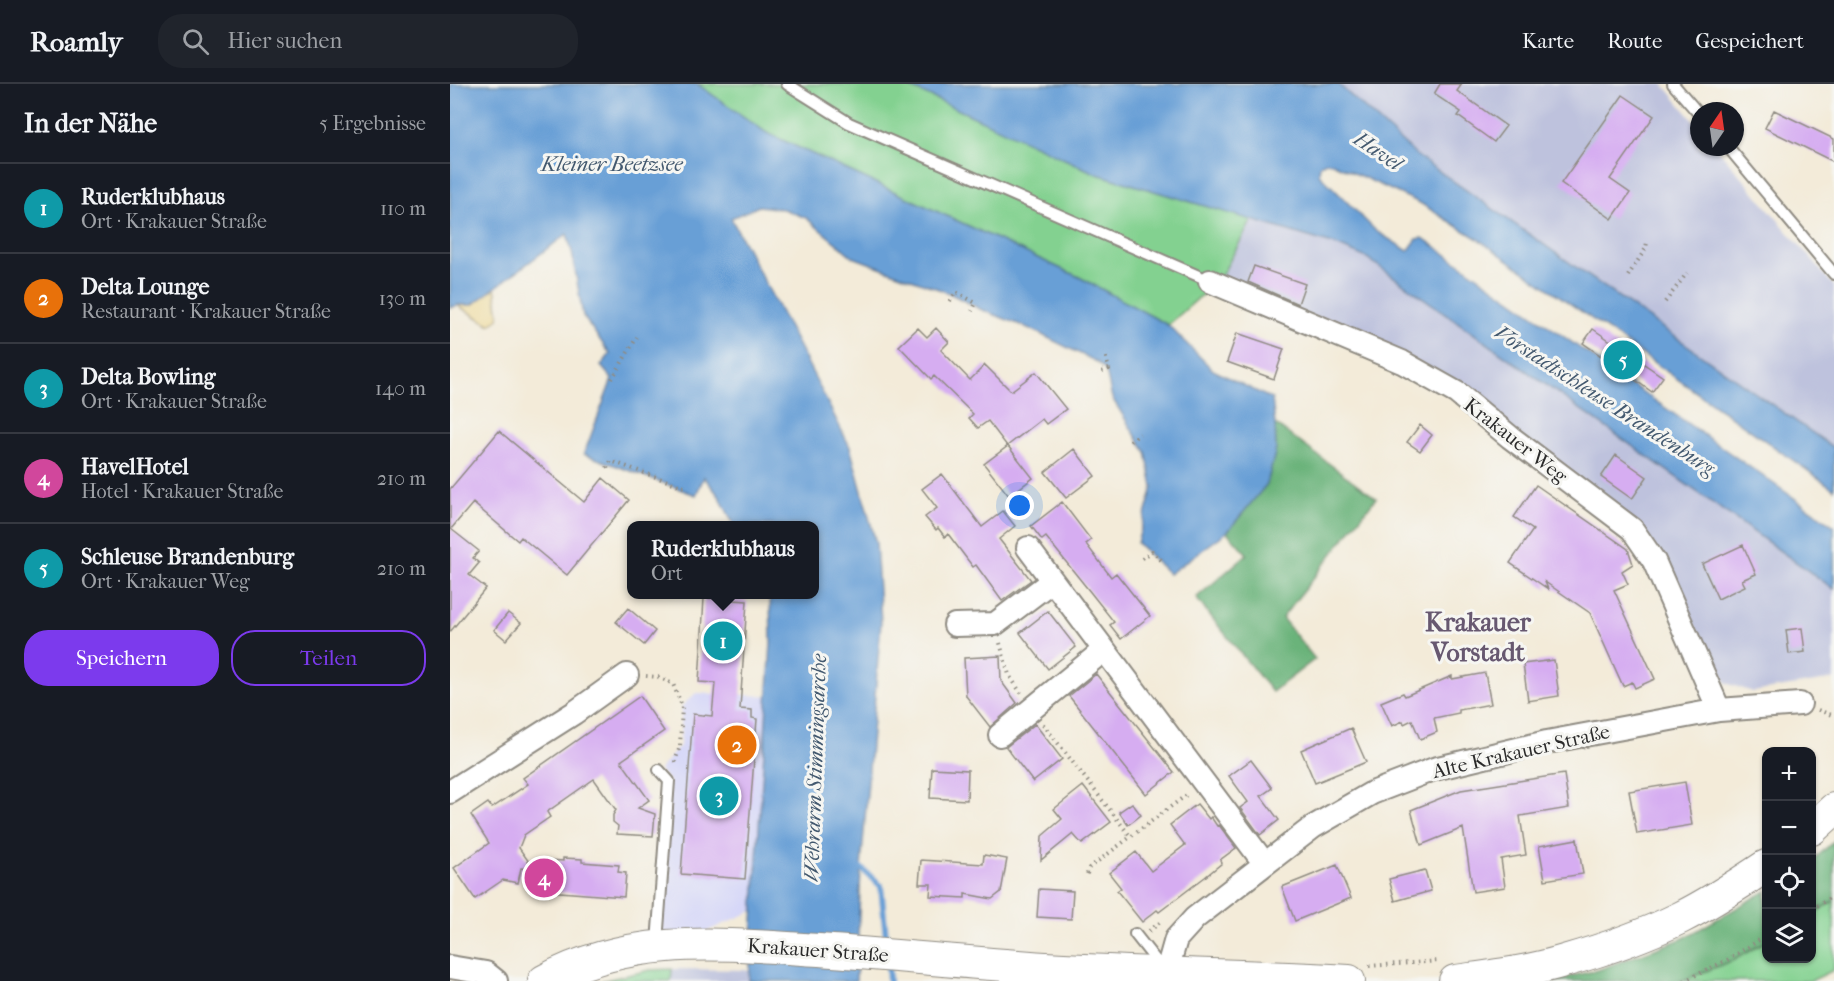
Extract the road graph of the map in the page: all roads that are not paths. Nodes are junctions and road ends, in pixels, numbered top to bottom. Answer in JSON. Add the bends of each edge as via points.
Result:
{"nodes":[{"id":1,"x":787,"y":84,"type":"edge"},
{"id":2,"x":1676,"y":87,"type":"edge"},
{"id":3,"x":1690,"y":103,"type":"edge"},
{"id":4,"x":1736,"y":156,"type":"edge"},
{"id":5,"x":1834,"y":274,"type":"edge"},
{"id":6,"x":1210,"y":281,"type":"joint"},
{"id":7,"x":1028,"y":548,"type":"dead end"},
{"id":8,"x":1052,"y":581,"type":"junction"},
{"id":9,"x":955,"y":626,"type":"dead end"},
{"id":10,"x":1104,"y":650,"type":"junction"},
{"id":11,"x":627,"y":675,"type":"road end"},
{"id":12,"x":1800,"y":704,"type":"dead end"},
{"id":13,"x":1719,"y":710,"type":"junction"},
{"id":14,"x":1000,"y":735,"type":"dead end"},
{"id":15,"x":659,"y":770,"type":"dead end"},
{"id":16,"x":450,"y":792,"type":"edge"},
{"id":17,"x":1834,"y":809,"type":"edge"},
{"id":18,"x":1816,"y":825,"type":"edge"},
{"id":19,"x":1265,"y":864,"type":"junction"},
{"id":20,"x":1762,"y":869,"type":"edge"},
{"id":21,"x":1135,"y":934,"type":"dead end"},
{"id":22,"x":657,"y":946,"type":"junction"},
{"id":23,"x":450,"y":967,"type":"edge"},
{"id":24,"x":1452,"y":971,"type":"edge"},
{"id":25,"x":1166,"y":974,"type":"junction"},
{"id":26,"x":1358,"y":974,"type":"edge"},
{"id":27,"x":496,"y":981,"type":"edge"},
{"id":28,"x":543,"y":981,"type":"edge"}],
"edges":[{"from":1,"to":6,"type":"lane","via":[[849,123]]},
{"from":2,"to":3,"type":"lane"},
{"from":4,"to":5,"type":"lane"},
{"from":6,"to":13,"type":"street","name":"Krakauer Weg","via":[[1402,362],[1457,393],[1632,529],[1654,561]]},
{"from":7,"to":8,"type":"street"},
{"from":8,"to":9,"type":"street","via":[[995,624]]},
{"from":8,"to":10,"type":"street"},
{"from":10,"to":14,"type":"street","via":[[1037,716]]},
{"from":10,"to":19,"type":"street"},
{"from":11,"to":16,"type":"street"},
{"from":12,"to":13,"type":"street","name":"Alte Krakauer Straße"},
{"from":13,"to":19,"type":"street","name":"Alte Krakauer Straße","via":[[1546,742],[1434,769],[1372,793],[1314,827]]},
{"from":15,"to":22,"type":"lane","via":[[669,781]]},
{"from":17,"to":18,"type":"main road"},
{"from":19,"to":25,"type":"street","name":"Alte Krakauer Straße","via":[[1195,918],[1176,939]]},
{"from":20,"to":24,"type":"main road","via":[[1680,918],[1562,962],[1516,972]]},
{"from":21,"to":25,"type":"lane"},
{"from":22,"to":25,"type":"main road","name":"Krakauer Straße","via":[[731,945]]},
{"from":22,"to":28,"type":"main road","name":"Krakauer Straße","via":[[596,957]]},
{"from":23,"to":27,"type":"street","via":[[486,973]]},
{"from":25,"to":26,"type":"main road","name":"Krakauer Straße"}]}
